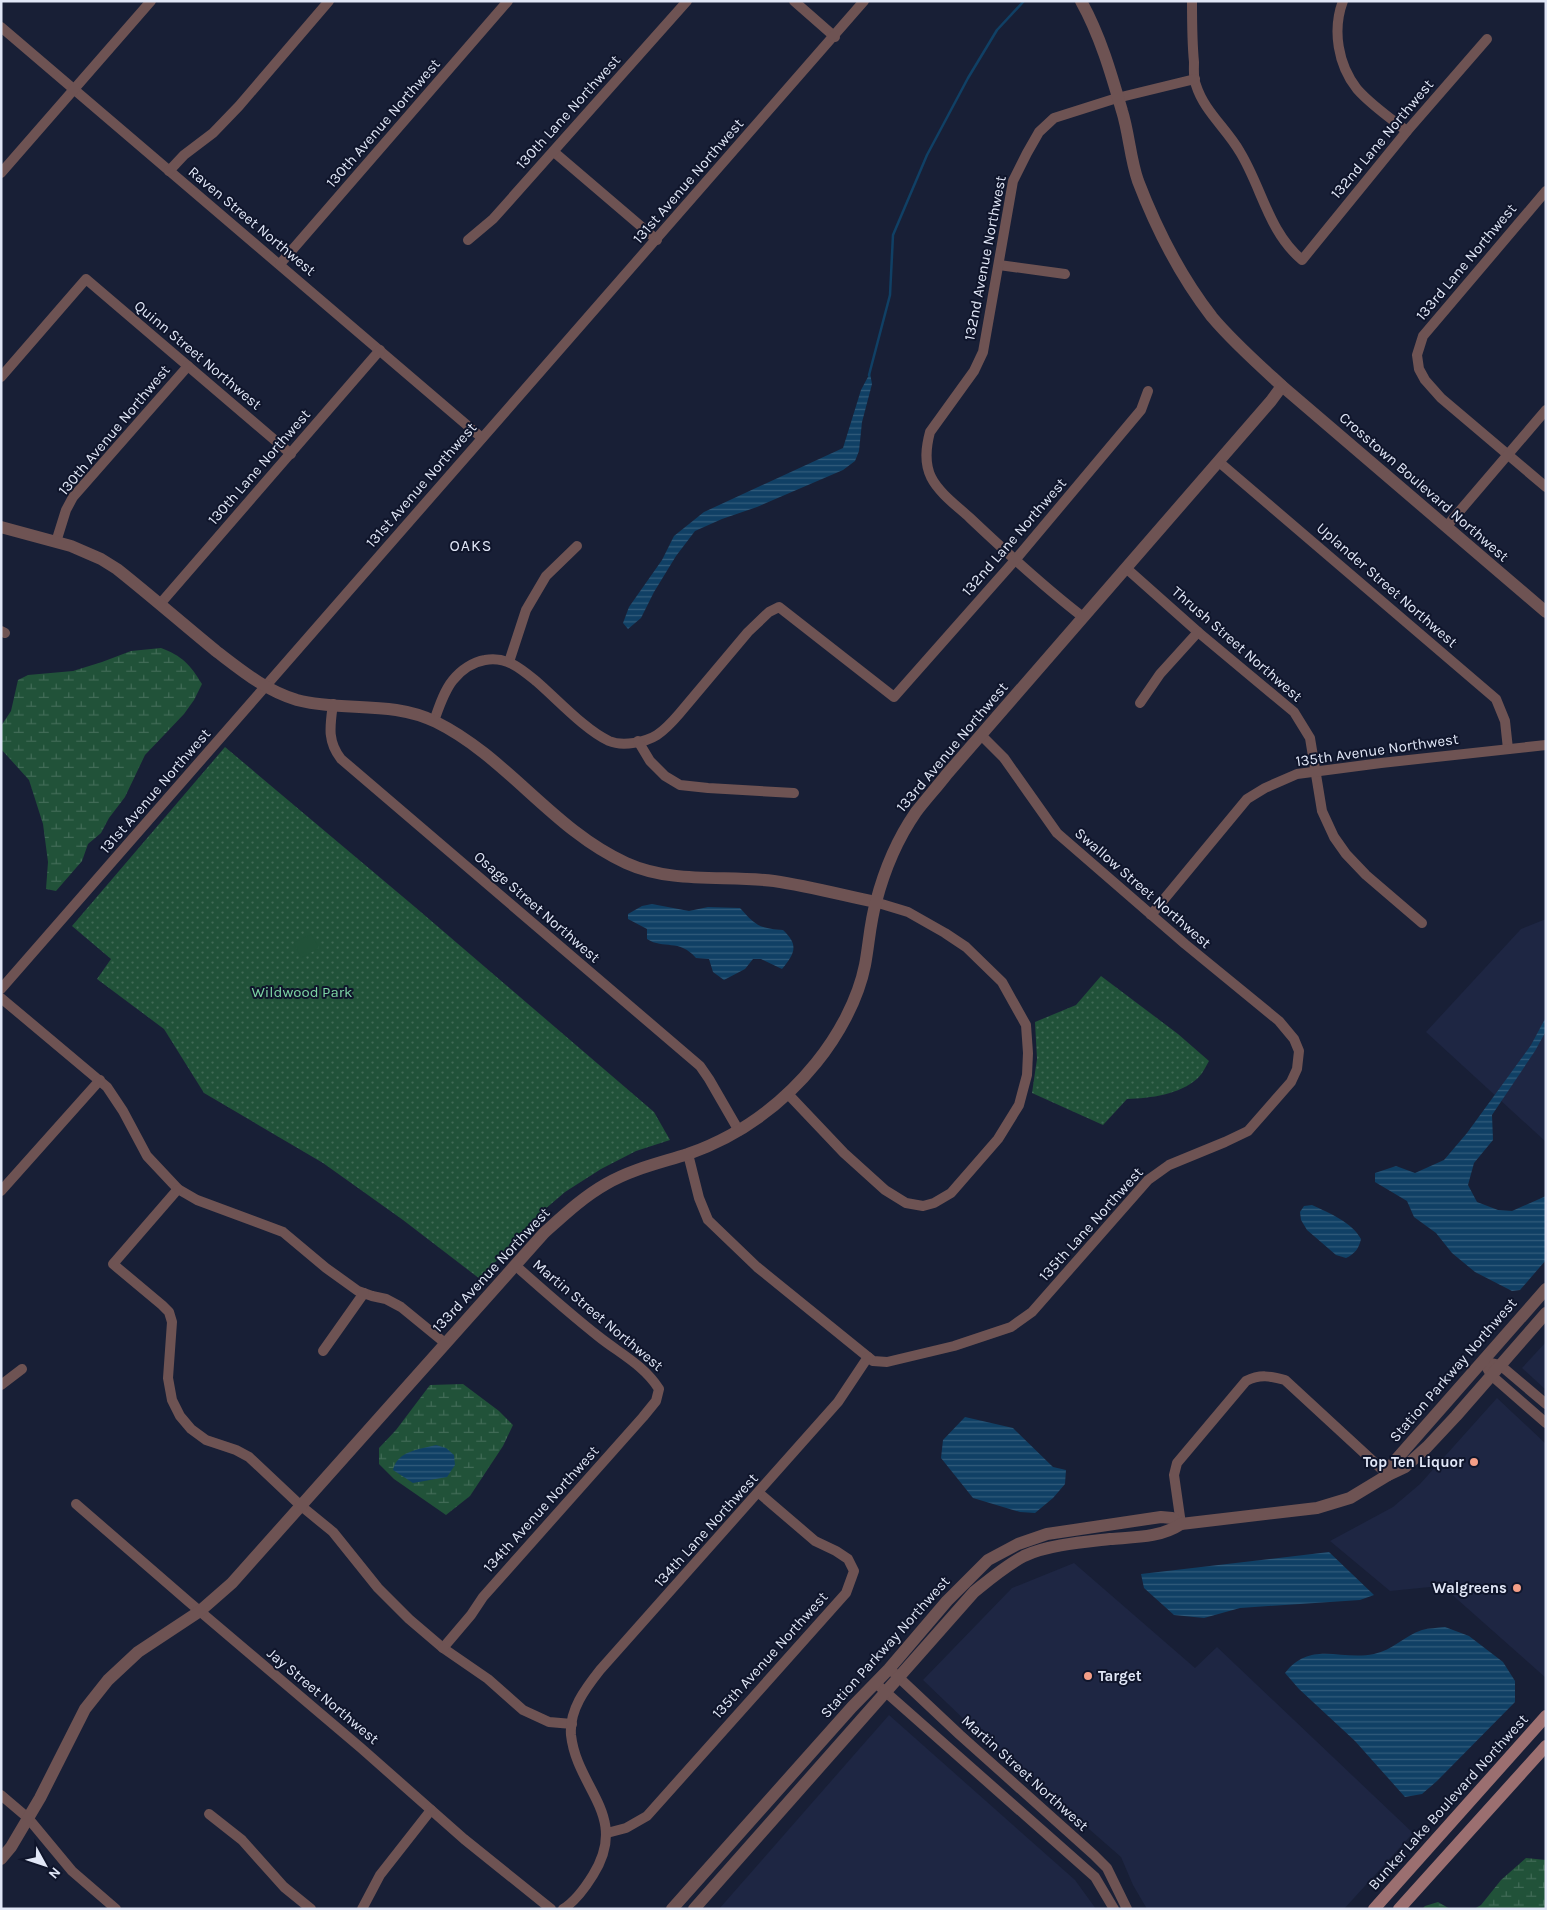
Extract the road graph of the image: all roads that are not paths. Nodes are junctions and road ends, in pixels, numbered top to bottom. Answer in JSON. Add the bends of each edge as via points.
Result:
{"nodes":[{"id":1,"x":151,"y":1,"type":"edge"},
{"id":2,"x":329,"y":1,"type":"edge"},
{"id":3,"x":508,"y":1,"type":"edge"},
{"id":4,"x":687,"y":1,"type":"edge"},
{"id":5,"x":794,"y":1,"type":"edge"},
{"id":6,"x":864,"y":1,"type":"edge"},
{"id":7,"x":1081,"y":1,"type":"edge"},
{"id":8,"x":1192,"y":1,"type":"edge"},
{"id":9,"x":1343,"y":1,"type":"edge"},
{"id":10,"x":1,"y":27,"type":"edge"},
{"id":11,"x":835,"y":37,"type":"junction"},
{"id":12,"x":1487,"y":39,"type":"dead end"},
{"id":13,"x":1195,"y":79,"type":"junction"},
{"id":14,"x":74,"y":90,"type":"junction"},
{"id":15,"x":1117,"y":98,"type":"junction"},
{"id":16,"x":1407,"y":131,"type":"junction"},
{"id":17,"x":554,"y":152,"type":"junction"},
{"id":18,"x":169,"y":171,"type":"junction"},
{"id":19,"x":1,"y":173,"type":"edge"},
{"id":20,"x":1546,"y":191,"type":"edge"},
{"id":21,"x":468,"y":240,"type":"dead end"},
{"id":22,"x":657,"y":240,"type":"junction"},
{"id":23,"x":280,"y":264,"type":"junction"},
{"id":24,"x":999,"y":265,"type":"junction"},
{"id":25,"x":1065,"y":274,"type":"dead end"},
{"id":26,"x":380,"y":350,"type":"junction"},
{"id":27,"x":188,"y":366,"type":"junction"},
{"id":28,"x":1,"y":377,"type":"edge"},
{"id":29,"x":1282,"y":386,"type":"junction"},
{"id":30,"x":1148,"y":391,"type":"dead end"},
{"id":31,"x":1546,"y":410,"type":"edge"},
{"id":32,"x":482,"y":438,"type":"junction"},
{"id":33,"x":290,"y":454,"type":"junction"},
{"id":34,"x":1508,"y":455,"type":"junction"},
{"id":35,"x":1219,"y":462,"type":"junction"},
{"id":36,"x":1546,"y":487,"type":"edge"},
{"id":37,"x":1,"y":527,"type":"edge"},
{"id":38,"x":1446,"y":527,"type":"junction"},
{"id":39,"x":56,"y":542,"type":"junction"},
{"id":40,"x":577,"y":546,"type":"dead end"},
{"id":41,"x":1016,"y":559,"type":"junction"},
{"id":42,"x":1126,"y":568,"type":"junction"},
{"id":43,"x":160,"y":604,"type":"junction"},
{"id":44,"x":1546,"y":612,"type":"edge"},
{"id":45,"x":1083,"y":617,"type":"junction"},
{"id":46,"x":1198,"y":632,"type":"junction"},
{"id":47,"x":510,"y":662,"type":"junction"},
{"id":48,"x":266,"y":687,"type":"junction"},
{"id":49,"x":1140,"y":703,"type":"dead end"},
{"id":50,"x":333,"y":704,"type":"junction"},
{"id":51,"x":434,"y":721,"type":"junction"},
{"id":52,"x":981,"y":735,"type":"junction"},
{"id":53,"x":638,"y":741,"type":"junction"},
{"id":54,"x":1546,"y":746,"type":"edge"},
{"id":55,"x":1508,"y":749,"type":"junction"},
{"id":56,"x":1316,"y":772,"type":"junction"},
{"id":57,"x":794,"y":793,"type":"dead end"},
{"id":58,"x":875,"y":902,"type":"junction"},
{"id":59,"x":1152,"y":915,"type":"junction"},
{"id":60,"x":1422,"y":923,"type":"dead end"},
{"id":61,"x":1,"y":989,"type":"edge"},
{"id":62,"x":1,"y":998,"type":"edge"},
{"id":63,"x":1299,"y":1051,"type":"joint"},
{"id":64,"x":100,"y":1080,"type":"junction"},
{"id":65,"x":788,"y":1094,"type":"junction"},
{"id":66,"x":739,"y":1131,"type":"junction"},
{"id":67,"x":688,"y":1154,"type":"junction"},
{"id":68,"x":178,"y":1189,"type":"junction"},
{"id":69,"x":1,"y":1191,"type":"edge"},
{"id":70,"x":516,"y":1266,"type":"junction"},
{"id":71,"x":1546,"y":1289,"type":"edge"},
{"id":72,"x":364,"y":1293,"type":"junction"},
{"id":73,"x":1546,"y":1313,"type":"edge"},
{"id":74,"x":445,"y":1344,"type":"junction"},
{"id":75,"x":323,"y":1351,"type":"dead end"},
{"id":76,"x":868,"y":1357,"type":"junction"},
{"id":77,"x":1483,"y":1361,"type":"junction"},
{"id":78,"x":22,"y":1370,"type":"dead end"},
{"id":79,"x":1495,"y":1370,"type":"junction"},
{"id":80,"x":1,"y":1385,"type":"edge"},
{"id":81,"x":659,"y":1389,"type":"joint"},
{"id":82,"x":1546,"y":1404,"type":"edge"},
{"id":83,"x":1546,"y":1423,"type":"edge"},
{"id":84,"x":1388,"y":1475,"type":"junction"},
{"id":85,"x":759,"y":1493,"type":"junction"},
{"id":86,"x":76,"y":1504,"type":"dead end"},
{"id":87,"x":300,"y":1505,"type":"junction"},
{"id":88,"x":1181,"y":1524,"type":"junction"},
{"id":89,"x":947,"y":1601,"type":"junction"},
{"id":90,"x":958,"y":1610,"type":"junction"},
{"id":91,"x":200,"y":1611,"type":"junction"},
{"id":92,"x":443,"y":1648,"type":"junction"},
{"id":93,"x":894,"y":1673,"type":"junction"},
{"id":94,"x":876,"y":1683,"type":"junction"},
{"id":95,"x":886,"y":1692,"type":"junction"},
{"id":96,"x":1546,"y":1716,"type":"edge"},
{"id":97,"x":572,"y":1724,"type":"junction"},
{"id":98,"x":1546,"y":1746,"type":"edge"},
{"id":99,"x":1,"y":1796,"type":"edge"},
{"id":100,"x":431,"y":1810,"type":"junction"},
{"id":101,"x":209,"y":1814,"type":"dead end"},
{"id":102,"x":28,"y":1818,"type":"junction"},
{"id":103,"x":607,"y":1833,"type":"junction"},
{"id":104,"x":1,"y":1860,"type":"edge"},
{"id":105,"x":116,"y":1909,"type":"edge"},
{"id":106,"x":311,"y":1909,"type":"edge"},
{"id":107,"x":362,"y":1909,"type":"edge"},
{"id":108,"x":551,"y":1909,"type":"edge"},
{"id":109,"x":563,"y":1909,"type":"edge"},
{"id":110,"x":672,"y":1909,"type":"edge"},
{"id":111,"x":694,"y":1909,"type":"edge"},
{"id":112,"x":1114,"y":1909,"type":"edge"},
{"id":113,"x":1127,"y":1909,"type":"edge"},
{"id":114,"x":1374,"y":1909,"type":"edge"},
{"id":115,"x":1399,"y":1909,"type":"edge"}],
"edges":[{"from":1,"to":14,"type":"street"},
{"from":2,"to":18,"type":"street","via":[[239,106]]},
{"from":3,"to":23,"type":"street","name":"130th Avenue Northwest"},
{"from":4,"to":17,"type":"street","name":"130th Lane Northwest"},
{"from":5,"to":11,"type":"street"},
{"from":6,"to":11,"type":"street","name":"131st Avenue Northwest"},
{"from":7,"to":15,"type":"street","name":"Crosstown Boulevard Northwest","via":[[1104,49]]},
{"from":8,"to":13,"type":"street"},
{"from":9,"to":16,"type":"street","via":[[1337,42],[1349,78],[1370,101]]},
{"from":10,"to":14,"type":"street","name":"Raven Street Northwest"},
{"from":11,"to":22,"type":"street","name":"131st Avenue Northwest"},
{"from":12,"to":16,"type":"street","name":"132nd Lane Northwest"},
{"from":13,"to":15,"type":"street","name":"132nd Avenue Northwest"},
{"from":13,"to":16,"type":"street","name":"132nd Lane Northwest","via":[[1204,104],[1248,166],[1279,234],[1302,260]]},
{"from":14,"to":18,"type":"street","name":"Raven Street Northwest"},
{"from":14,"to":19,"type":"street"},
{"from":15,"to":24,"type":"street","name":"132nd Avenue Northwest","via":[[1054,118],[1039,132],[1013,181]]},
{"from":15,"to":29,"type":"street","name":"Crosstown Boulevard Northwest","via":[[1138,180],[1164,240],[1190,286],[1218,324]]},
{"from":17,"to":21,"type":"street","name":"130th Lane Northwest","via":[[493,219]]},
{"from":17,"to":22,"type":"street"},
{"from":18,"to":23,"type":"street","name":"Raven Street Northwest"},
{"from":20,"to":34,"type":"street","name":"133rd Lane Northwest","via":[[1423,336],[1417,355],[1425,380],[1441,398]]},
{"from":22,"to":32,"type":"street","name":"131st Avenue Northwest"},
{"from":23,"to":26,"type":"street","name":"Raven Street Northwest"},
{"from":24,"to":25,"type":"street"},
{"from":24,"to":41,"type":"street","name":"132nd Avenue Northwest","via":[[982,352],[974,371],[930,432],[925,461],[941,491]]},
{"from":26,"to":32,"type":"street","name":"Raven Street Northwest"},
{"from":26,"to":33,"type":"street","name":"130th Lane Northwest"},
{"from":27,"to":28,"type":"street","name":"Quinn Street Northwest","via":[[86,279]]},
{"from":27,"to":33,"type":"street","name":"Quinn Street Northwest"},
{"from":27,"to":39,"type":"street","name":"130th Avenue Northwest","via":[[73,497]]},
{"from":29,"to":35,"type":"street","name":"133rd Avenue Northwest"},
{"from":29,"to":38,"type":"street","name":"Crosstown Boulevard Northwest"},
{"from":30,"to":41,"type":"street","name":"132nd Lane Northwest","via":[[1141,410]]},
{"from":31,"to":34,"type":"street"},
{"from":32,"to":48,"type":"street","name":"131st Avenue Northwest"},
{"from":33,"to":43,"type":"street","name":"130th Lane Northwest"},
{"from":34,"to":36,"type":"street"},
{"from":34,"to":38,"type":"street"},
{"from":35,"to":42,"type":"street","name":"133rd Avenue Northwest"},
{"from":35,"to":55,"type":"street","name":"Uplander Street Northwest","via":[[1496,699],[1505,721]]},
{"from":37,"to":39,"type":"street"},
{"from":38,"to":44,"type":"street","name":"Crosstown Boulevard Northwest"},
{"from":39,"to":43,"type":"street","via":[[101,559]]},
{"from":40,"to":47,"type":"street","via":[[546,576],[526,610]]},
{"from":41,"to":45,"type":"street"},
{"from":41,"to":53,"type":"street","name":"132nd Lane Northwest","via":[[894,697],[779,607],[748,632],[669,726],[656,736]]},
{"from":42,"to":45,"type":"street","name":"133rd Avenue Northwest"},
{"from":42,"to":46,"type":"street","name":"Thrush Street Northwest"},
{"from":43,"to":48,"type":"street"},
{"from":45,"to":52,"type":"street","name":"133rd Avenue Northwest"},
{"from":46,"to":49,"type":"street","via":[[1160,674]]},
{"from":46,"to":56,"type":"street","name":"Thrush Street Northwest","via":[[1294,712],[1310,738]]},
{"from":47,"to":51,"type":"street","via":[[488,660],[461,671],[446,692]]},
{"from":47,"to":53,"type":"street","via":[[593,731],[611,742]]},
{"from":48,"to":50,"type":"street","via":[[297,700]]},
{"from":48,"to":61,"type":"street","name":"131st Avenue Northwest"},
{"from":50,"to":51,"type":"street","via":[[402,710]]},
{"from":50,"to":66,"type":"street","name":"Osage Street Northwest","via":[[331,741],[341,760],[700,1066]]},
{"from":51,"to":58,"type":"street","via":[[464,738],[591,843],[637,867],[679,876],[774,881]]},
{"from":52,"to":58,"type":"street","name":"133rd Avenue Northwest","via":[[916,813],[893,854]]},
{"from":52,"to":59,"type":"street","name":"Swallow Street Northwest","via":[[1004,758],[1057,834]]},
{"from":53,"to":57,"type":"street","via":[[650,761],[680,785]]},
{"from":54,"to":55,"type":"street","name":"135th Avenue Northwest"},
{"from":55,"to":56,"type":"street","name":"135th Avenue Northwest"},
{"from":56,"to":59,"type":"street","name":"135th Avenue Northwest","via":[[1297,774],[1247,799]]},
{"from":56,"to":60,"type":"street","name":"Thrush Street Northwest","via":[[1322,811],[1346,854]]},
{"from":58,"to":65,"type":"street","name":"133rd Avenue Northwest","via":[[864,968],[849,1009],[822,1055]]},
{"from":58,"to":65,"type":"street","via":[[908,912],[966,947],[1002,982],[1026,1025],[1028,1053],[1025,1086],[1019,1105],[998,1139],[951,1193],[923,1206],[906,1203],[885,1190],[844,1153]]},
{"from":59,"to":63,"type":"street","name":"Swallow Street Northwest","via":[[1279,1022],[1294,1039]]},
{"from":62,"to":64,"type":"street"},
{"from":63,"to":76,"type":"street","name":"135th Lane Northwest","via":[[1297,1069],[1291,1082],[1248,1131],[1168,1165],[1148,1180],[1032,1312],[1011,1327],[954,1346],[887,1362],[873,1361]]},
{"from":64,"to":68,"type":"street","via":[[123,1111],[147,1156]]},
{"from":64,"to":69,"type":"street"},
{"from":65,"to":66,"type":"street","name":"133rd Avenue Northwest"},
{"from":66,"to":67,"type":"street","name":"133rd Avenue Northwest"},
{"from":67,"to":70,"type":"street","name":"133rd Avenue Northwest","via":[[624,1175],[593,1193],[557,1221]]},
{"from":67,"to":76,"type":"street","via":[[698,1198],[708,1220],[758,1267]]},
{"from":68,"to":72,"type":"street","via":[[198,1200],[283,1232],[326,1268]]},
{"from":68,"to":87,"type":"street","via":[[113,1264],[169,1312],[172,1322],[168,1378],[172,1400],[180,1416],[206,1440],[249,1457]]},
{"from":70,"to":74,"type":"street","name":"133rd Avenue Northwest"},
{"from":70,"to":81,"type":"street","name":"Martin Street Northwest","via":[[578,1321],[631,1360]]},
{"from":71,"to":77,"type":"street","name":"Station Parkway Northwest"},
{"from":72,"to":74,"type":"street","via":[[401,1307]]},
{"from":72,"to":75,"type":"street"},
{"from":73,"to":79,"type":"street","name":"Station Parkway Northwest"},
{"from":74,"to":87,"type":"street","name":"133rd Avenue Northwest"},
{"from":76,"to":85,"type":"street","name":"134th Lane Northwest","via":[[838,1402]]},
{"from":77,"to":79,"type":"street"},
{"from":77,"to":84,"type":"street","name":"Station Parkway Northwest","via":[[1394,1462]]},
{"from":78,"to":80,"type":"street"},
{"from":79,"to":82,"type":"street"},
{"from":79,"to":83,"type":"street"},
{"from":79,"to":84,"type":"street","name":"Station Parkway Northwest","via":[[1427,1447],[1404,1467]]},
{"from":81,"to":92,"type":"street","name":"134th Avenue Northwest","via":[[656,1400],[643,1417],[483,1597]]},
{"from":84,"to":88,"type":"street","name":"Station Parkway Northwest","via":[[1350,1498],[1317,1508]]},
{"from":84,"to":88,"type":"street","via":[[1285,1380],[1256,1376],[1246,1381],[1177,1463],[1174,1476]]},
{"from":85,"to":97,"type":"street","name":"134th Lane Northwest","via":[[600,1670],[581,1694]]},
{"from":85,"to":103,"type":"street","name":"135th Avenue Northwest","via":[[815,1541],[848,1559],[854,1571],[852,1581],[846,1593],[647,1816],[626,1828]]},
{"from":86,"to":91,"type":"street","name":"Jay Street Northwest"},
{"from":87,"to":91,"type":"street","name":"133rd Avenue Northwest","via":[[232,1583]]},
{"from":87,"to":92,"type":"street","via":[[333,1532],[378,1588]]},
{"from":88,"to":89,"type":"street","name":"Station Parkway Northwest","via":[[1172,1518],[1161,1517],[1040,1536],[988,1560]]},
{"from":88,"to":90,"type":"street","name":"Station Parkway Northwest","via":[[1170,1532],[1092,1541],[1025,1556],[998,1571]]},
{"from":89,"to":90,"type":"street"},
{"from":89,"to":93,"type":"street","name":"Station Parkway Northwest"},
{"from":90,"to":93,"type":"street","name":"Station Parkway Northwest"},
{"from":91,"to":100,"type":"street","name":"Jay Street Northwest"},
{"from":91,"to":102,"type":"street","name":"133rd Avenue Northwest","via":[[138,1652],[108,1680],[85,1709]]},
{"from":92,"to":97,"type":"street","via":[[488,1678],[523,1710],[550,1722]]},
{"from":93,"to":94,"type":"street","name":"Station Parkway Northwest"},
{"from":93,"to":95,"type":"street","name":"Station Parkway Northwest"},
{"from":93,"to":113,"type":"street","name":"Martin Street Northwest","via":[[1107,1868]]},
{"from":94,"to":95,"type":"street","name":"Martin Street Northwest"},
{"from":94,"to":110,"type":"street","name":"Station Parkway Northwest"},
{"from":95,"to":111,"type":"street","name":"Station Parkway Northwest"},
{"from":95,"to":112,"type":"street","name":"Martin Street Northwest","via":[[1095,1877]]},
{"from":96,"to":114,"type":"main road","name":"Bunker Lake Boulevard Northwest"},
{"from":97,"to":103,"type":"street","via":[[571,1734],[578,1759],[597,1796]]},
{"from":98,"to":115,"type":"main road"},
{"from":99,"to":102,"type":"street"},
{"from":100,"to":107,"type":"street","via":[[380,1875]]},
{"from":100,"to":108,"type":"street","name":"Jay Street Northwest"},
{"from":101,"to":106,"type":"street","via":[[242,1840],[284,1887]]},
{"from":102,"to":104,"type":"street","name":"133rd Avenue Northwest"},
{"from":102,"to":105,"type":"street","via":[[72,1871]]},
{"from":103,"to":109,"type":"street","via":[[605,1852],[596,1870],[586,1886]]}]}
